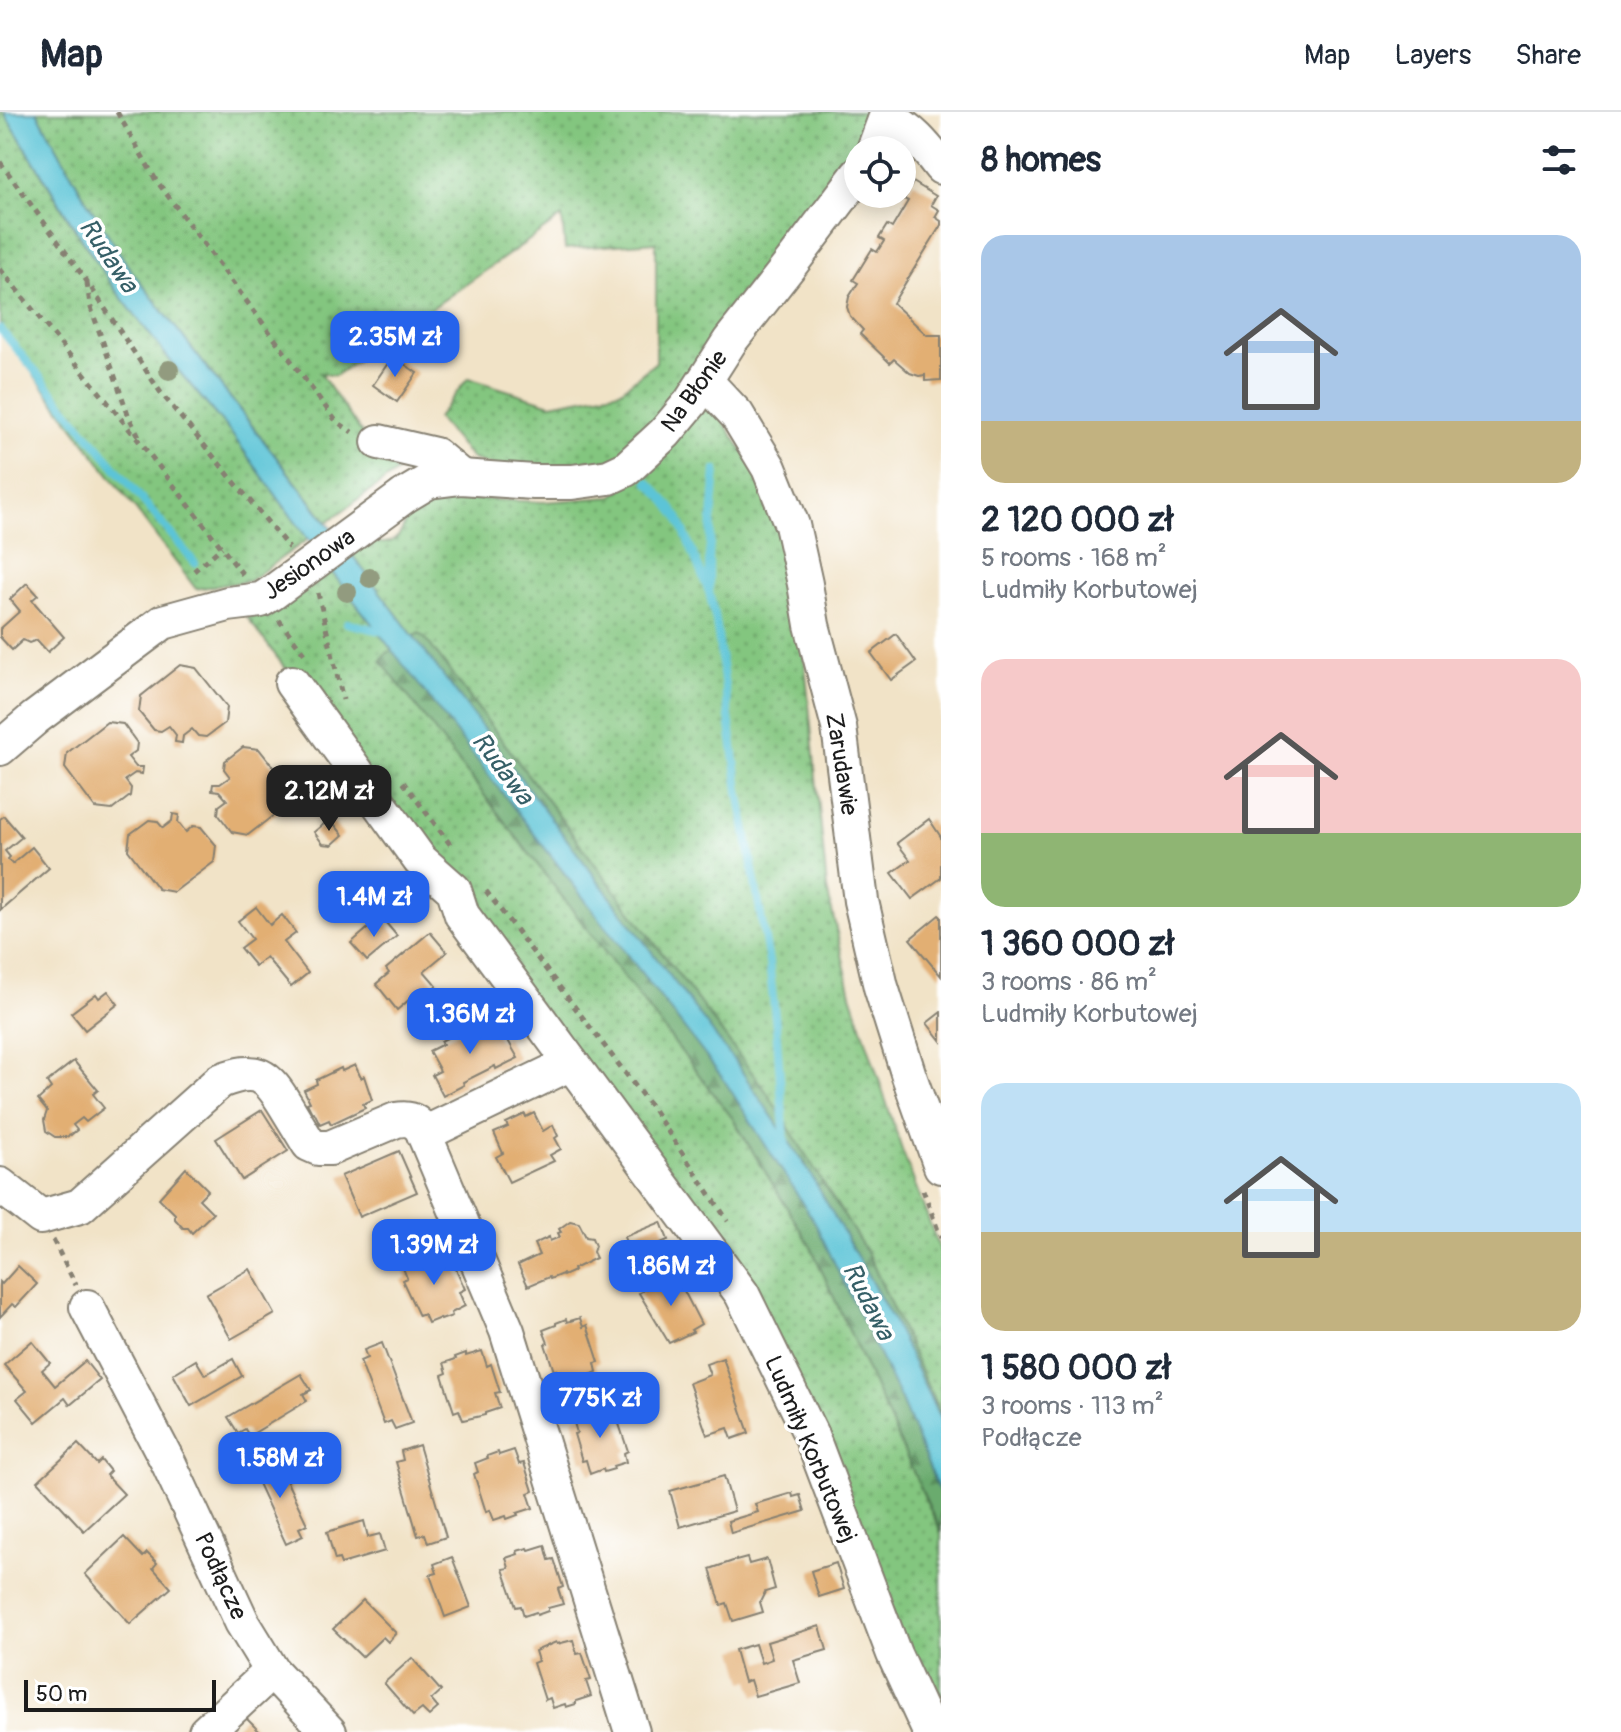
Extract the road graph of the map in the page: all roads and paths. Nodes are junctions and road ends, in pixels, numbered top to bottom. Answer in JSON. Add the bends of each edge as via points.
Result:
{"nodes":[{"id":1,"x":117,"y":112,"type":"edge"},
{"id":2,"x":888,"y":114,"type":"edge"},
{"id":3,"x":879,"y":136,"type":"edge"},
{"id":4,"x":0,"y":162,"type":"edge"},
{"id":5,"x":941,"y":167,"type":"edge"},
{"id":6,"x":844,"y":194,"type":"edge"},
{"id":7,"x":0,"y":269,"type":"edge"},
{"id":8,"x":86,"y":280,"type":"junction"},
{"id":9,"x":705,"y":381,"type":"junction"},
{"id":10,"x":367,"y":438,"type":"joint"},
{"id":11,"x":147,"y":451,"type":"junction"},
{"id":12,"x":461,"y":477,"type":"junction"},
{"id":13,"x":222,"y":547,"type":"junction"},
{"id":14,"x":293,"y":554,"type":"dead end"},
{"id":15,"x":194,"y":571,"type":"dead end"},
{"id":16,"x":318,"y":590,"type":"dead end"},
{"id":17,"x":267,"y":597,"type":"junction"},
{"id":18,"x":292,"y":683,"type":"dead end"},
{"id":19,"x":344,"y":705,"type":"dead end"},
{"id":20,"x":0,"y":748,"type":"edge"},
{"id":21,"x":571,"y":1063,"type":"junction"},
{"id":22,"x":424,"y":1134,"type":"junction"},
{"id":23,"x":941,"y":1166,"type":"edge"},
{"id":24,"x":0,"y":1185,"type":"edge"},
{"id":25,"x":41,"y":1217,"type":"junction"},
{"id":26,"x":87,"y":1307,"type":"joint"},
{"id":27,"x":272,"y":1671,"type":"junction"},
{"id":28,"x":206,"y":1732,"type":"edge"},
{"id":29,"x":329,"y":1732,"type":"edge"},
{"id":30,"x":632,"y":1732,"type":"edge"},
{"id":31,"x":930,"y":1732,"type":"edge"}],
"edges":[{"from":1,"to":10,"type":"path","via":[[156,180],[336,421]]},
{"from":2,"to":3,"type":"street"},
{"from":2,"to":5,"type":"street"},
{"from":4,"to":8,"type":"path"},
{"from":6,"to":9,"type":"street","name":"Na Błonie"},
{"from":7,"to":11,"type":"path"},
{"from":8,"to":11,"type":"path","via":[[124,403]]},
{"from":8,"to":14,"type":"path","via":[[161,393]]},
{"from":9,"to":12,"type":"street","name":"Na Błonie","via":[[665,433],[626,469],[609,477],[534,482]]},
{"from":9,"to":23,"type":"street","name":"Zarudawie","via":[[737,415],[769,468],[792,525],[839,727],[861,901],[881,987]]},
{"from":10,"to":12,"type":"street","via":[[435,455]]},
{"from":11,"to":13,"type":"path"},
{"from":12,"to":17,"type":"street","name":"Jesionowa","bridge":true,"via":[[429,481],[404,496]]},
{"from":13,"to":15,"type":"path"},
{"from":13,"to":17,"type":"path"},
{"from":16,"to":19,"type":"path"},
{"from":17,"to":20,"type":"street","name":"Jesionowa","via":[[163,622]]},
{"from":18,"to":21,"type":"street","name":"Ludmiły Korbutowej","via":[[420,860],[454,890],[462,915]]},
{"from":21,"to":22,"type":"street"},
{"from":21,"to":31,"type":"street","name":"Ludmiły Korbutowej","via":[[742,1294],[811,1435],[894,1654]]},
{"from":22,"to":25,"type":"street","via":[[406,1118],[318,1148],[309,1144],[271,1082],[247,1073],[234,1075],[201,1096],[80,1206]]},
{"from":22,"to":30,"type":"street","via":[[507,1331]]},
{"from":24,"to":25,"type":"street"},
{"from":25,"to":26,"type":"path"},
{"from":26,"to":27,"type":"street","name":"Podłącze","via":[[169,1464],[242,1622]]},
{"from":27,"to":28,"type":"street"},
{"from":27,"to":29,"type":"street","name":"Podłącze"}]}
